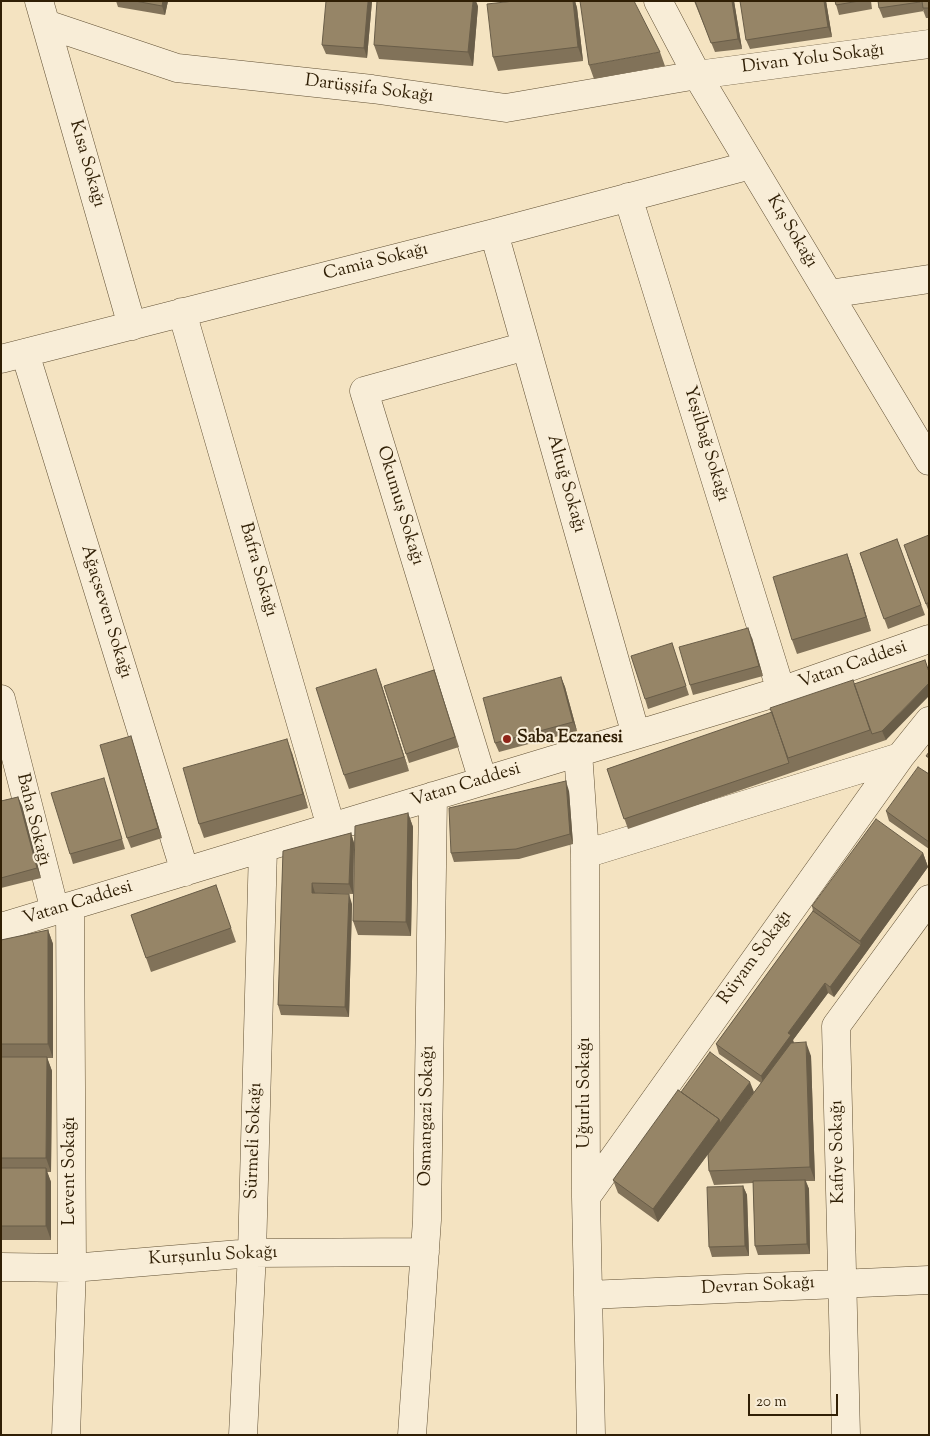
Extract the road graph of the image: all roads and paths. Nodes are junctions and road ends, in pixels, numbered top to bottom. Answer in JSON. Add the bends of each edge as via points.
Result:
{"nodes":[{"id":1,"x":658,"y":1,"type":"edge"},
{"id":2,"x":42,"y":13,"type":"edge"},
{"id":3,"x":929,"y":44,"type":"edge"},
{"id":4,"x":697,"y":75,"type":"junction"},
{"id":5,"x":751,"y":165,"type":"junction"},
{"id":6,"x":628,"y":197,"type":"junction"},
{"id":7,"x":494,"y":233,"type":"junction"},
{"id":8,"x":929,"y":279,"type":"edge"},
{"id":9,"x":829,"y":294,"type":"junction"},
{"id":10,"x":182,"y":312,"type":"junction"},
{"id":11,"x":132,"y":326,"type":"junction"},
{"id":12,"x":526,"y":346,"type":"junction"},
{"id":13,"x":13,"y":356,"type":"edge"},
{"id":14,"x":929,"y":461,"type":"edge"},
{"id":15,"x":929,"y":639,"type":"edge"},
{"id":16,"x":782,"y":691,"type":"junction"},
{"id":17,"x":1,"y":699,"type":"edge"},
{"id":18,"x":929,"y":721,"type":"edge"},
{"id":19,"x":636,"y":735,"type":"junction"},
{"id":20,"x":578,"y":752,"type":"junction"},
{"id":21,"x":900,"y":757,"type":"junction"},
{"id":22,"x":483,"y":781,"type":"junction"},
{"id":23,"x":433,"y":796,"type":"junction"},
{"id":24,"x":331,"y":827,"type":"junction"},
{"id":25,"x":263,"y":848,"type":"junction"},
{"id":26,"x":585,"y":854,"type":"junction"},
{"id":27,"x":185,"y":872,"type":"junction"},
{"id":28,"x":929,"y":899,"type":"edge"},
{"id":29,"x":63,"y":908,"type":"junction"},
{"id":30,"x":1,"y":927,"type":"edge"},
{"id":31,"x":586,"y":1197,"type":"junction"},
{"id":32,"x":425,"y":1252,"type":"junction"},
{"id":33,"x":252,"y":1254,"type":"junction"},
{"id":34,"x":1,"y":1267,"type":"edge"},
{"id":35,"x":72,"y":1268,"type":"junction"},
{"id":36,"x":929,"y":1280,"type":"edge"},
{"id":37,"x":842,"y":1284,"type":"junction"},
{"id":38,"x":588,"y":1295,"type":"junction"},
{"id":39,"x":66,"y":1435,"type":"edge"},
{"id":40,"x":243,"y":1435,"type":"edge"},
{"id":41,"x":412,"y":1435,"type":"edge"},
{"id":42,"x":591,"y":1435,"type":"edge"},
{"id":43,"x":846,"y":1435,"type":"edge"}],
"edges":[{"from":1,"to":4,"type":"street","name":"Kış Sokağı"},
{"from":2,"to":4,"type":"street","name":"Darüşşifa Sokağı","via":[[177,68],[372,89],[506,108]]},
{"from":2,"to":11,"type":"street","name":"Kısa Sokağı"},
{"from":3,"to":4,"type":"street","name":"Divan Yolu Sokağı"},
{"from":4,"to":5,"type":"street","name":"Kış Sokağı"},
{"from":5,"to":6,"type":"street","name":"Camia Sokağı"},
{"from":5,"to":9,"type":"street","name":"Kış Sokağı"},
{"from":6,"to":7,"type":"street","name":"Camia Sokağı"},
{"from":6,"to":16,"type":"street","name":"Yeşilbağ Sokağı"},
{"from":7,"to":10,"type":"street","name":"Camia Sokağı"},
{"from":7,"to":12,"type":"street","name":"Altuğ Sokağı"},
{"from":8,"to":9,"type":"street"},
{"from":9,"to":14,"type":"street","name":"Kış Sokağı"},
{"from":10,"to":11,"type":"street","name":"Camia Sokağı"},
{"from":10,"to":24,"type":"street","name":"Bafra Sokağı"},
{"from":11,"to":13,"type":"street","name":"Camia Sokağı"},
{"from":12,"to":19,"type":"street","name":"Altuğ Sokağı"},
{"from":12,"to":22,"type":"street","name":"Okumuş Sokağı","via":[[364,391]]},
{"from":13,"to":27,"type":"street","name":"Ağaçseven Sokağı"},
{"from":15,"to":16,"type":"street","name":"Vatan Caddesi"},
{"from":16,"to":19,"type":"street","name":"Vatan Caddesi"},
{"from":17,"to":29,"type":"street","name":"Baha Sokağı"},
{"from":18,"to":21,"type":"street","name":"Rüyam Sokağı"},
{"from":19,"to":20,"type":"street","name":"Vatan Caddesi"},
{"from":20,"to":22,"type":"street","name":"Vatan Caddesi"},
{"from":20,"to":26,"type":"street","name":"Uğurlu Sokağı"},
{"from":21,"to":26,"type":"street"},
{"from":21,"to":31,"type":"street","name":"Rüyam Sokağı"},
{"from":22,"to":23,"type":"street","name":"Vatan Caddesi"},
{"from":23,"to":24,"type":"street","name":"Vatan Caddesi"},
{"from":23,"to":32,"type":"street","name":"Osmangazi Sokağı"},
{"from":24,"to":25,"type":"street","name":"Vatan Caddesi"},
{"from":25,"to":27,"type":"street","name":"Vatan Caddesi"},
{"from":25,"to":33,"type":"street","name":"Sürmeli Sokağı"},
{"from":26,"to":31,"type":"street","name":"Uğurlu Sokağı"},
{"from":27,"to":29,"type":"street","name":"Vatan Caddesi"},
{"from":28,"to":37,"type":"street","name":"Kafiye Sokağı","via":[[836,1026]]},
{"from":29,"to":30,"type":"street","name":"Vatan Caddesi"},
{"from":29,"to":35,"type":"street","name":"Levent Sokağı"},
{"from":31,"to":38,"type":"street","name":"Uğurlu Sokağı"},
{"from":32,"to":33,"type":"street","name":"Kurşunlu Sokağı"},
{"from":32,"to":41,"type":"street","name":"Osmangazi Sokağı"},
{"from":33,"to":35,"type":"street","name":"Kurşunlu Sokağı"},
{"from":33,"to":40,"type":"street","name":"Sürmeli Sokağı"},
{"from":34,"to":35,"type":"street","name":"Kurşunlu Sokağı"},
{"from":35,"to":39,"type":"street","name":"Levent Sokağı"},
{"from":36,"to":37,"type":"street","name":"Devran Sokağı"},
{"from":37,"to":38,"type":"street","name":"Devran Sokağı"},
{"from":37,"to":43,"type":"street","name":"Kafiye Sokağı"},
{"from":38,"to":42,"type":"street","name":"Uğurlu Sokağı"}]}
